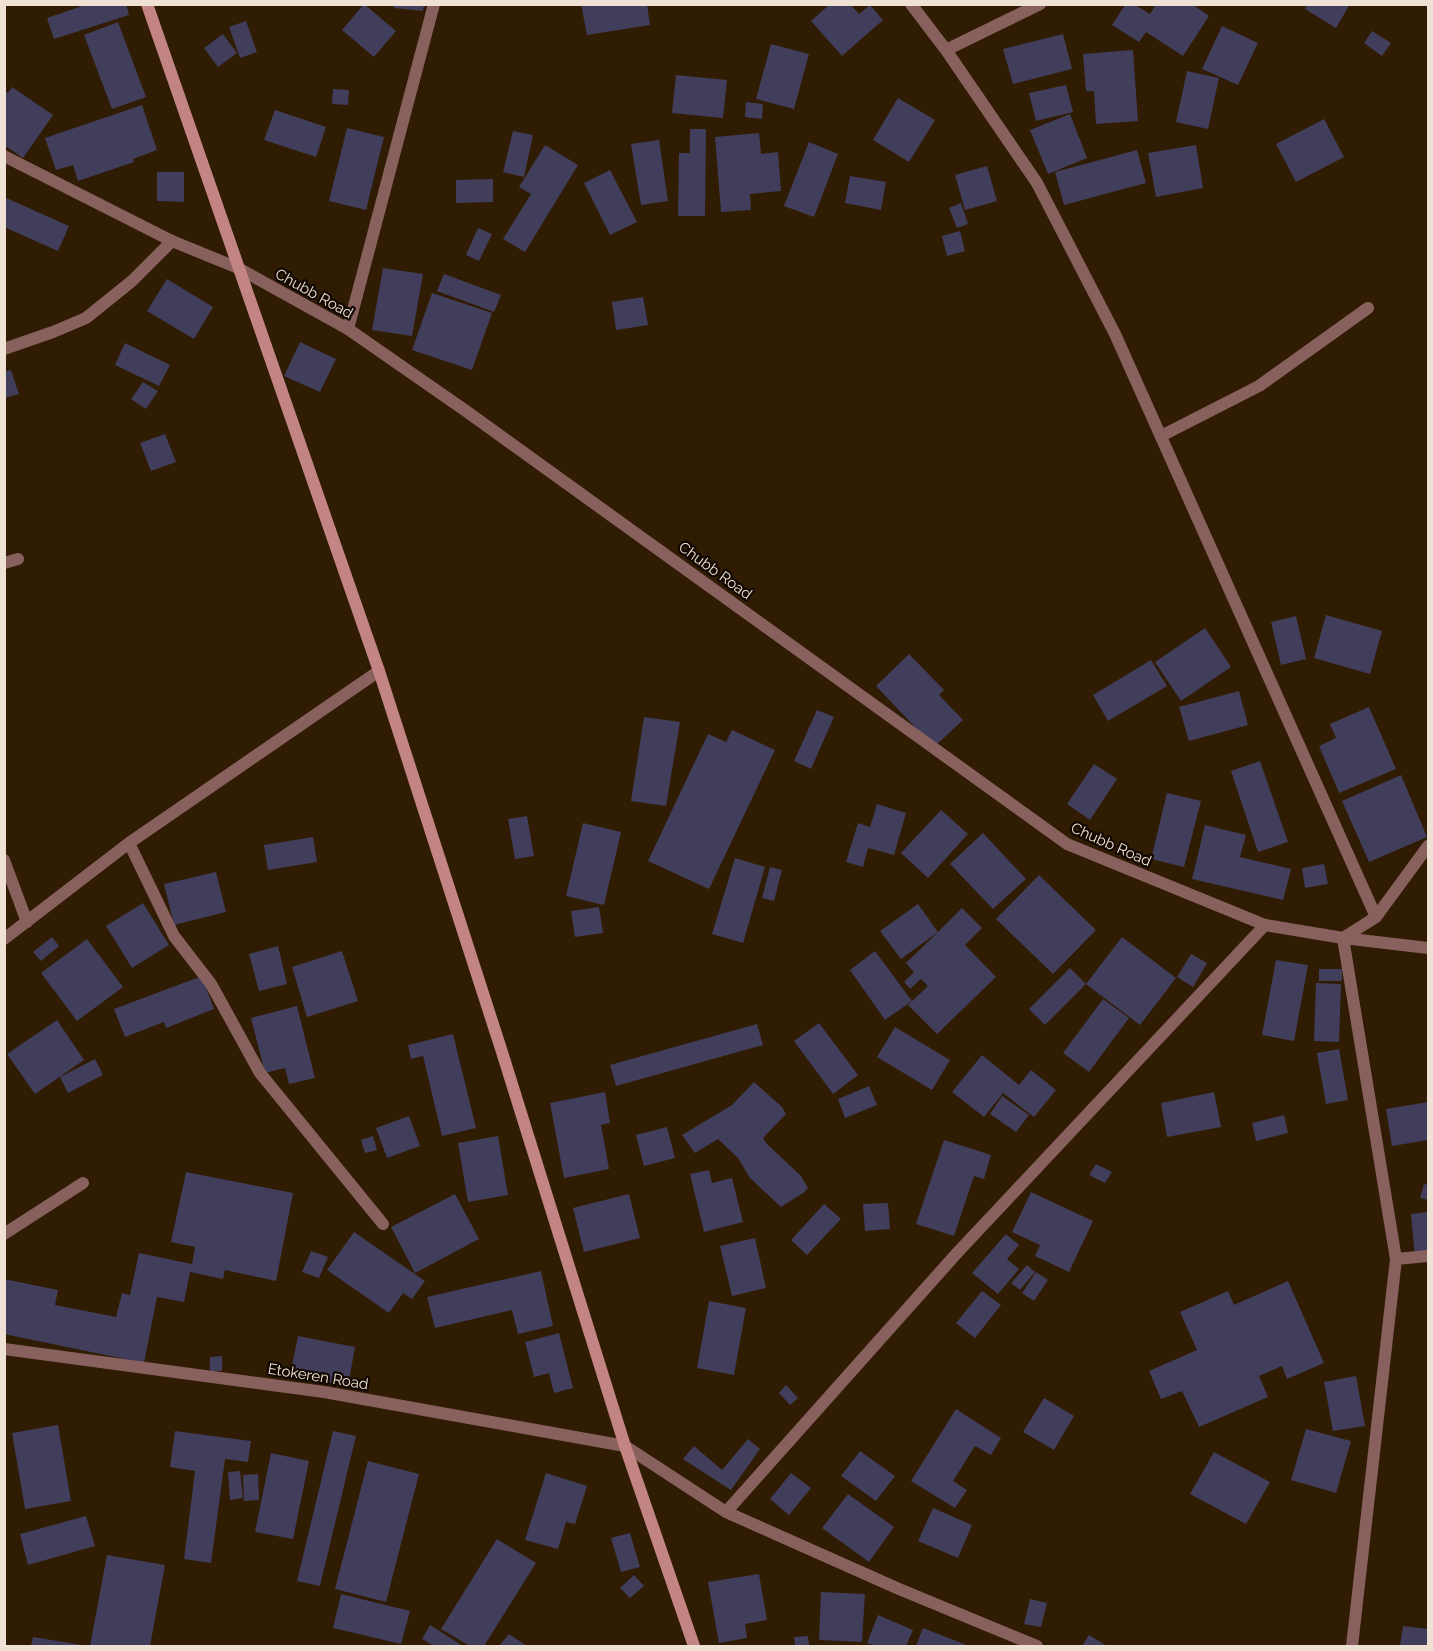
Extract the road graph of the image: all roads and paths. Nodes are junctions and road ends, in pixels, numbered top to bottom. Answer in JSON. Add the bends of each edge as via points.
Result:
{"nodes":[{"id":1,"x":147,"y":4,"type":"edge"},
{"id":2,"x":434,"y":4,"type":"edge"},
{"id":3,"x":910,"y":4,"type":"edge"},
{"id":4,"x":1040,"y":4,"type":"edge"},
{"id":5,"x":946,"y":50,"type":"junction"},
{"id":6,"x":4,"y":156,"type":"edge"},
{"id":7,"x":172,"y":241,"type":"junction"},
{"id":8,"x":238,"y":268,"type":"junction"},
{"id":9,"x":1368,"y":308,"type":"dead end"},
{"id":10,"x":348,"y":329,"type":"junction"},
{"id":11,"x":4,"y":349,"type":"edge"},
{"id":12,"x":1161,"y":436,"type":"junction"},
{"id":13,"x":18,"y":559,"type":"dead end"},
{"id":14,"x":4,"y":563,"type":"edge"},
{"id":15,"x":379,"y":671,"type":"junction"},
{"id":16,"x":129,"y":843,"type":"junction"},
{"id":17,"x":1428,"y":846,"type":"edge"},
{"id":18,"x":4,"y":860,"type":"edge"},
{"id":19,"x":1376,"y":917,"type":"junction"},
{"id":20,"x":27,"y":922,"type":"junction"},
{"id":21,"x":1265,"y":926,"type":"junction"},
{"id":22,"x":1342,"y":938,"type":"junction"},
{"id":23,"x":4,"y":939,"type":"edge"},
{"id":24,"x":1428,"y":948,"type":"edge"},
{"id":25,"x":82,"y":1183,"type":"dead end"},
{"id":26,"x":383,"y":1224,"type":"dead end"},
{"id":27,"x":4,"y":1234,"type":"edge"},
{"id":28,"x":1428,"y":1256,"type":"edge"},
{"id":29,"x":1396,"y":1259,"type":"junction"},
{"id":30,"x":4,"y":1349,"type":"edge"},
{"id":31,"x":626,"y":1446,"type":"junction"},
{"id":32,"x":726,"y":1512,"type":"junction"},
{"id":33,"x":694,"y":1647,"type":"edge"},
{"id":34,"x":1037,"y":1647,"type":"edge"},
{"id":35,"x":1352,"y":1647,"type":"edge"}],
"edges":[{"from":1,"to":8,"type":"main road"},
{"from":2,"to":10,"type":"street"},
{"from":3,"to":5,"type":"street"},
{"from":4,"to":5,"type":"street"},
{"from":5,"to":12,"type":"street","via":[[1037,183],[1115,334]]},
{"from":6,"to":7,"type":"street","name":"Chubb Road"},
{"from":7,"to":8,"type":"street","name":"Chubb Road"},
{"from":7,"to":11,"type":"street","via":[[132,281],[86,318]]},
{"from":8,"to":10,"type":"street","name":"Chubb Road"},
{"from":8,"to":15,"type":"main road"},
{"from":9,"to":12,"type":"street","via":[[1259,386]]},
{"from":10,"to":21,"type":"street","name":"Chubb Road","via":[[1067,844]]},
{"from":12,"to":19,"type":"street"},
{"from":13,"to":14,"type":"street"},
{"from":15,"to":16,"type":"street"},
{"from":15,"to":31,"type":"main road"},
{"from":16,"to":20,"type":"street"},
{"from":16,"to":26,"type":"street","via":[[174,936],[211,984],[260,1073]]},
{"from":17,"to":19,"type":"street"},
{"from":18,"to":20,"type":"street"},
{"from":19,"to":22,"type":"street"},
{"from":20,"to":23,"type":"street"},
{"from":21,"to":22,"type":"street","name":"Chubb Road"},
{"from":21,"to":32,"type":"street","via":[[957,1253]]},
{"from":22,"to":24,"type":"street","name":"Chubb Road"},
{"from":22,"to":29,"type":"street"},
{"from":25,"to":27,"type":"street"},
{"from":28,"to":29,"type":"street"},
{"from":29,"to":35,"type":"street"},
{"from":30,"to":31,"type":"street","name":"Etokeren Road","via":[[324,1392]]},
{"from":31,"to":32,"type":"street"},
{"from":31,"to":33,"type":"main road"},
{"from":32,"to":34,"type":"street"}]}
